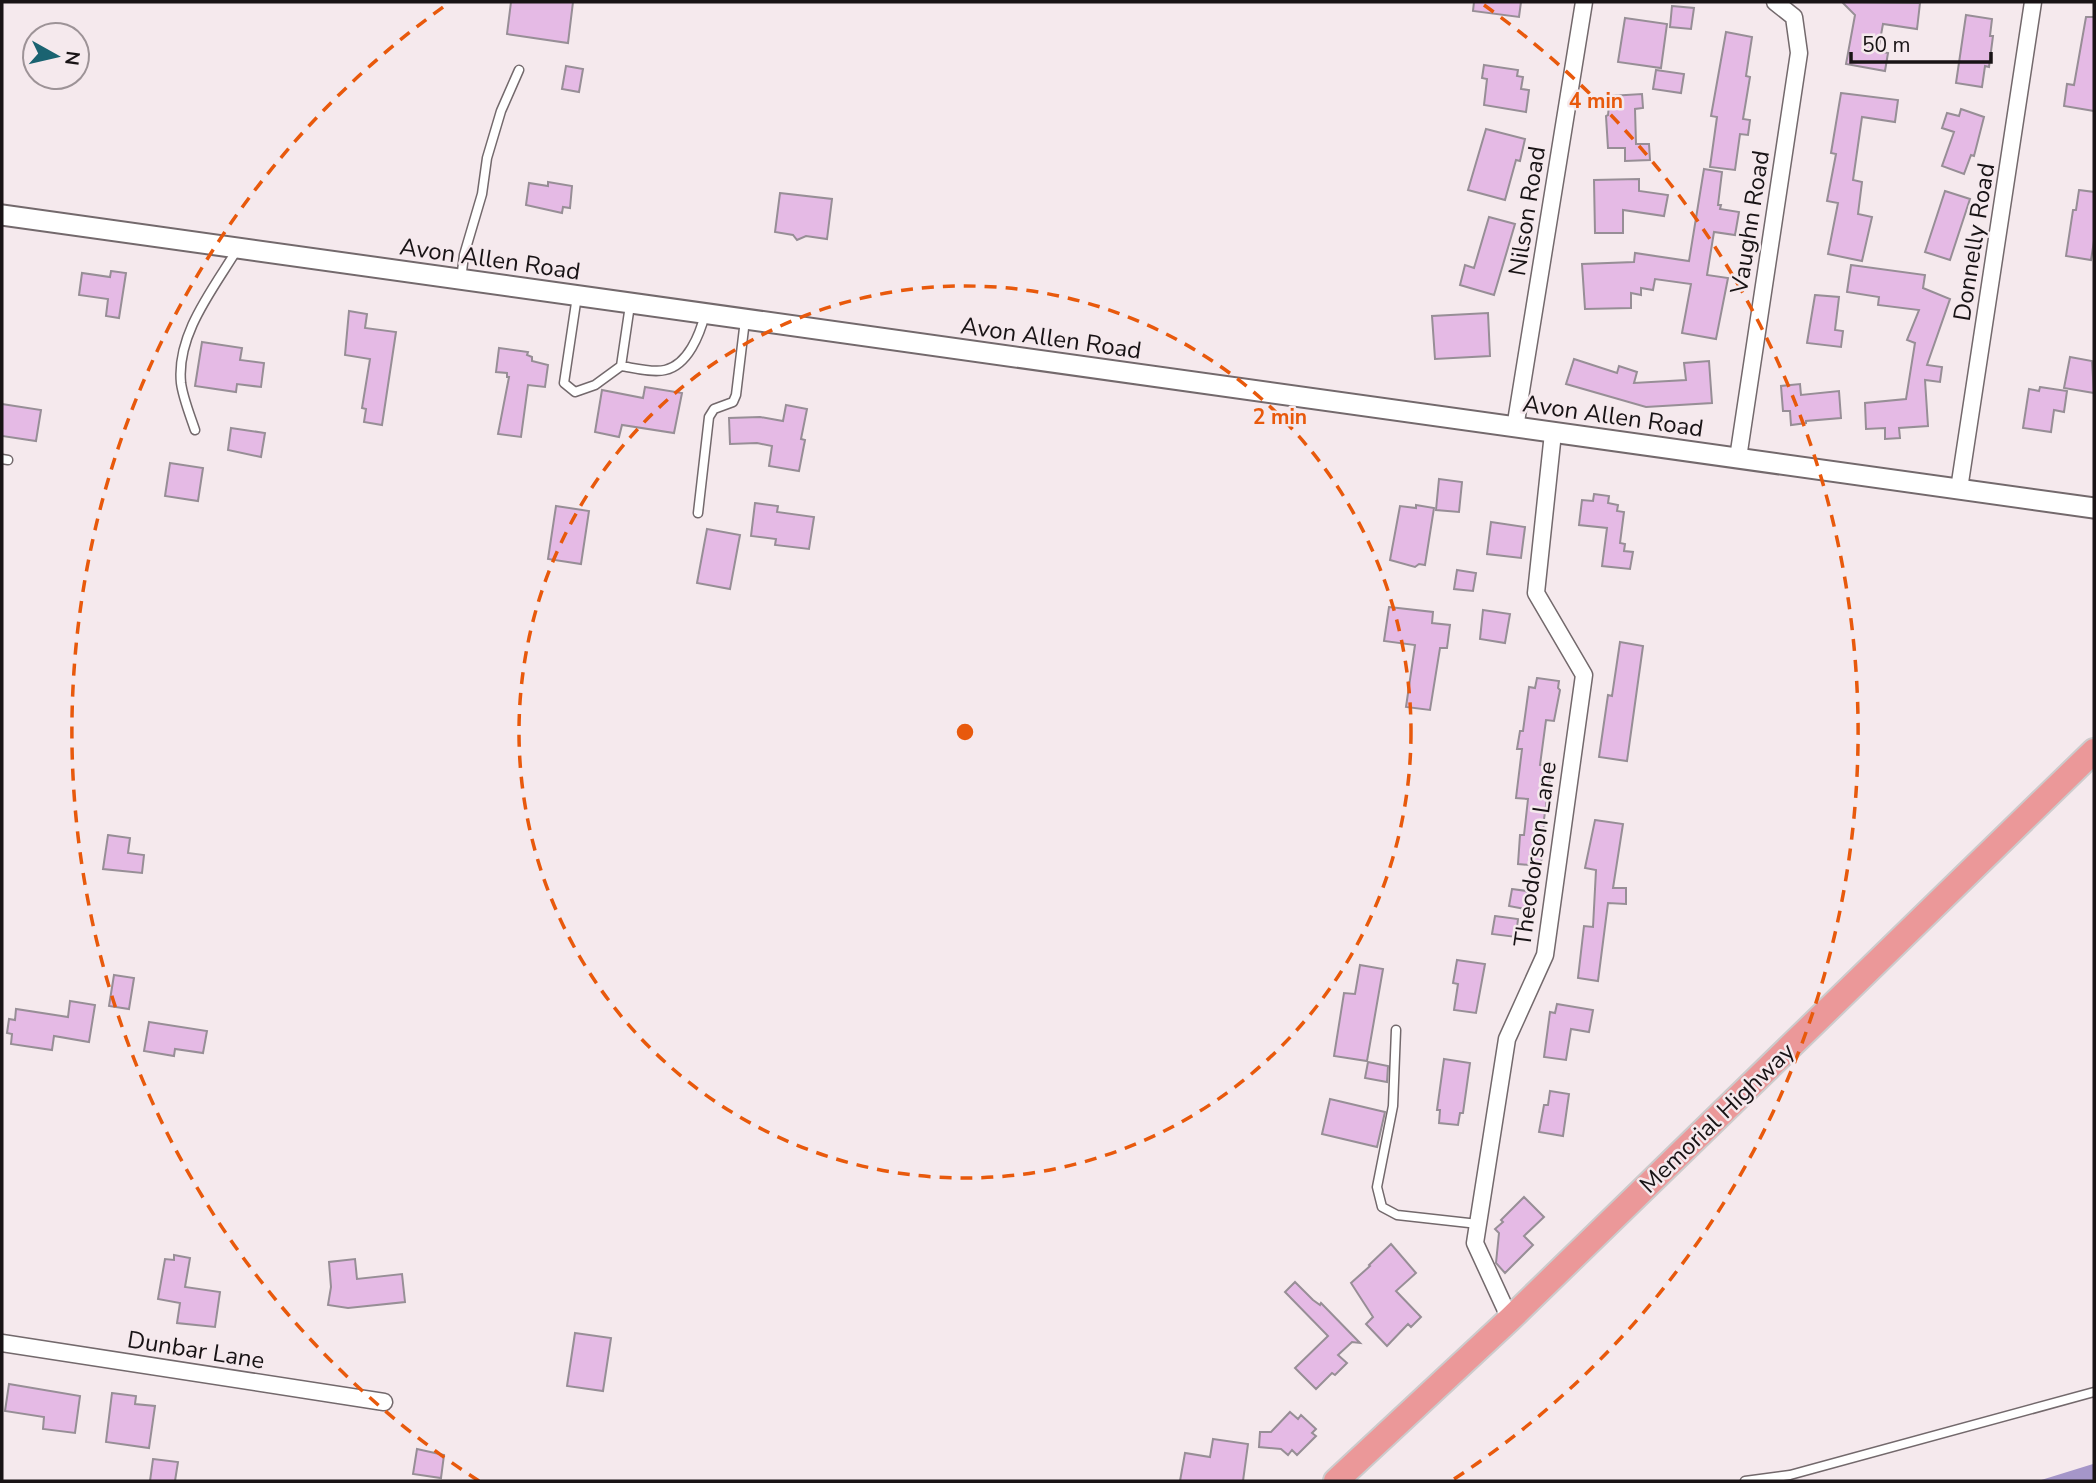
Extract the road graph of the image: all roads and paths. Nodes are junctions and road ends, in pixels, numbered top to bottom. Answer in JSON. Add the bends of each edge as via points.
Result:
{"nodes":[{"id":1,"x":1584,"y":2,"type":"edge"},
{"id":2,"x":1775,"y":2,"type":"edge"},
{"id":3,"x":2033,"y":2,"type":"edge"},
{"id":4,"x":519,"y":70,"type":"dead end"},
{"id":5,"x":2,"y":215,"type":"edge"},
{"id":6,"x":238,"y":248,"type":"junction"},
{"id":7,"x":461,"y":280,"type":"junction"},
{"id":8,"x":577,"y":296,"type":"junction"},
{"id":9,"x":630,"y":304,"type":"junction"},
{"id":10,"x":705,"y":314,"type":"junction"},
{"id":11,"x":745,"y":320,"type":"junction"},
{"id":12,"x":621,"y":366,"type":"junction"},
{"id":13,"x":1515,"y":428,"type":"junction"},
{"id":14,"x":195,"y":430,"type":"dead end"},
{"id":15,"x":1553,"y":433,"type":"junction"},
{"id":16,"x":1738,"y":458,"type":"junction"},
{"id":17,"x":1959,"y":489,"type":"junction"},
{"id":18,"x":2094,"y":509,"type":"edge"},
{"id":19,"x":698,"y":513,"type":"dead end"},
{"id":20,"x":2094,"y":751,"type":"edge"},
{"id":21,"x":1396,"y":1030,"type":"dead end"},
{"id":22,"x":1478,"y":1224,"type":"junction"},
{"id":23,"x":1510,"y":1319,"type":"junction"},
{"id":24,"x":2,"y":1343,"type":"edge"},
{"id":25,"x":2094,"y":1392,"type":"edge"},
{"id":26,"x":384,"y":1402,"type":"dead end"},
{"id":27,"x":1341,"y":1480,"type":"edge"},
{"id":28,"x":1745,"y":1481,"type":"edge"}],
"edges":[{"from":1,"to":13,"type":"street","name":"Nilson Road"},
{"from":2,"to":16,"type":"street","name":"Vaughn Road","via":[[1794,17],[1799,53]]},
{"from":3,"to":17,"type":"street","name":"Donnelly Road"},
{"from":4,"to":7,"type":"lane","via":[[487,158]]},
{"from":5,"to":6,"type":"street","name":"Avon Allen Road"},
{"from":6,"to":7,"type":"street","name":"Avon Allen Road"},
{"from":6,"to":14,"type":"lane","via":[[184,345],[181,383]]},
{"from":7,"to":8,"type":"street","name":"Avon Allen Road"},
{"from":8,"to":9,"type":"street","name":"Avon Allen Road"},
{"from":8,"to":12,"type":"lane","via":[[564,383],[575,392],[595,385]]},
{"from":9,"to":10,"type":"street","name":"Avon Allen Road"},
{"from":9,"to":12,"type":"lane"},
{"from":10,"to":11,"type":"street","name":"Avon Allen Road"},
{"from":10,"to":12,"type":"lane","via":[[700,333],[681,363],[665,370]]},
{"from":11,"to":13,"type":"street","name":"Avon Allen Road"},
{"from":11,"to":19,"type":"lane","via":[[736,395],[733,402],[714,409],[709,417]]},
{"from":13,"to":15,"type":"street","name":"Avon Allen Road"},
{"from":15,"to":16,"type":"street","name":"Avon Allen Road"},
{"from":15,"to":22,"type":"street","name":"Theodorson Lane","via":[[1536,593],[1584,676],[1545,955],[1507,1039]]},
{"from":16,"to":17,"type":"street","name":"Avon Allen Road"},
{"from":17,"to":18,"type":"street","name":"Avon Allen Road"},
{"from":20,"to":23,"type":"main road","name":"Memorial Highway"},
{"from":21,"to":22,"type":"lane","via":[[1393,1105],[1377,1187],[1382,1207],[1397,1215]]},
{"from":22,"to":23,"type":"street","name":"Theodorson Lane","via":[[1475,1243]]},
{"from":23,"to":27,"type":"main road","name":"Memorial Highway"},
{"from":24,"to":26,"type":"street","name":"Dunbar Lane"},
{"from":25,"to":28,"type":"lane","via":[[1790,1475]]}]}
